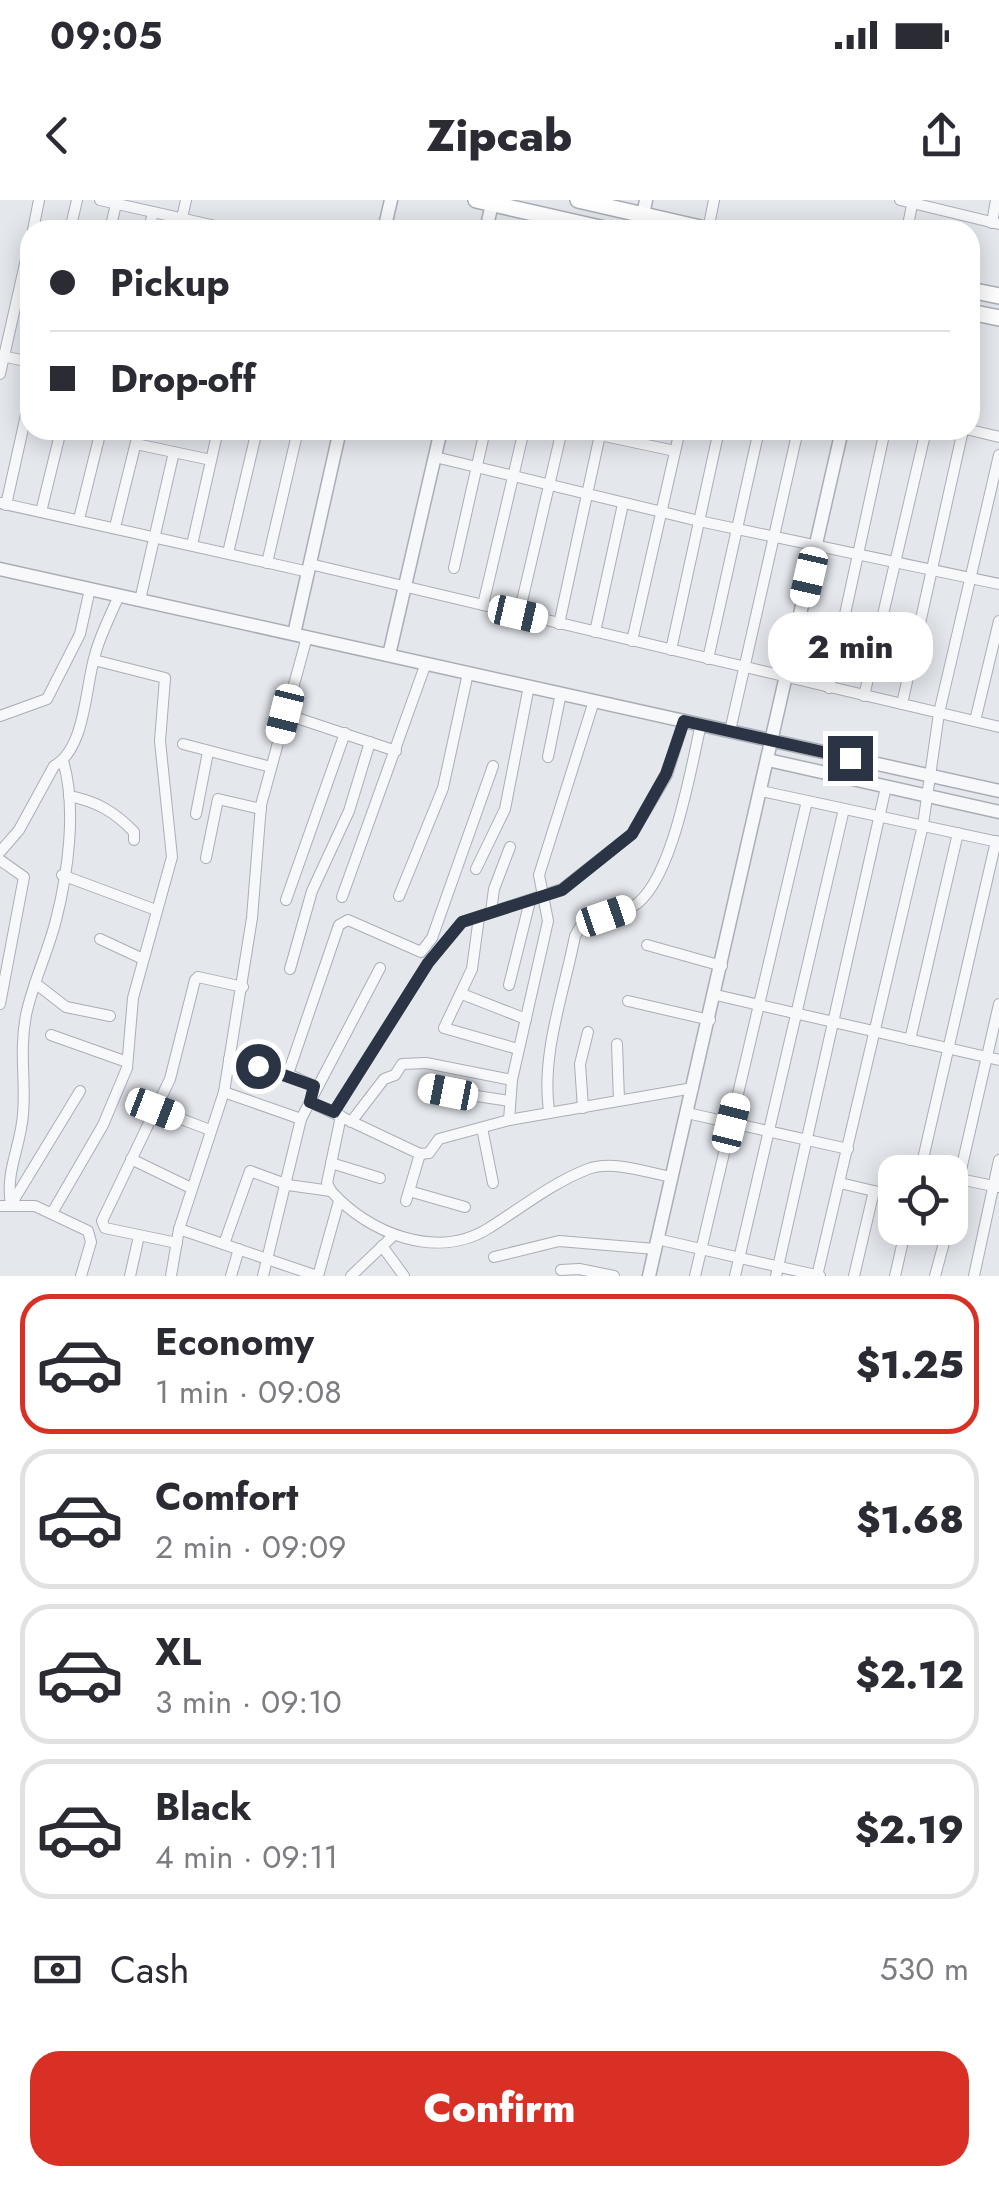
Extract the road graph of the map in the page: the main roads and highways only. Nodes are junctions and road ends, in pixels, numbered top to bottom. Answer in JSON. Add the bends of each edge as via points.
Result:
{"nodes":[{"id":1,"x":578,"y":200,"type":"edge"},
{"id":2,"x":484,"y":202,"type":"edge"},
{"id":3,"x":644,"y":207,"type":"edge"},
{"id":4,"x":564,"y":220,"type":"edge"},
{"id":5,"x":681,"y":220,"type":"edge"}],
"edges":[{"from":1,"to":3,"type":"main road"},
{"from":2,"to":4,"type":"main road"},
{"from":3,"to":5,"type":"main road"}]}
